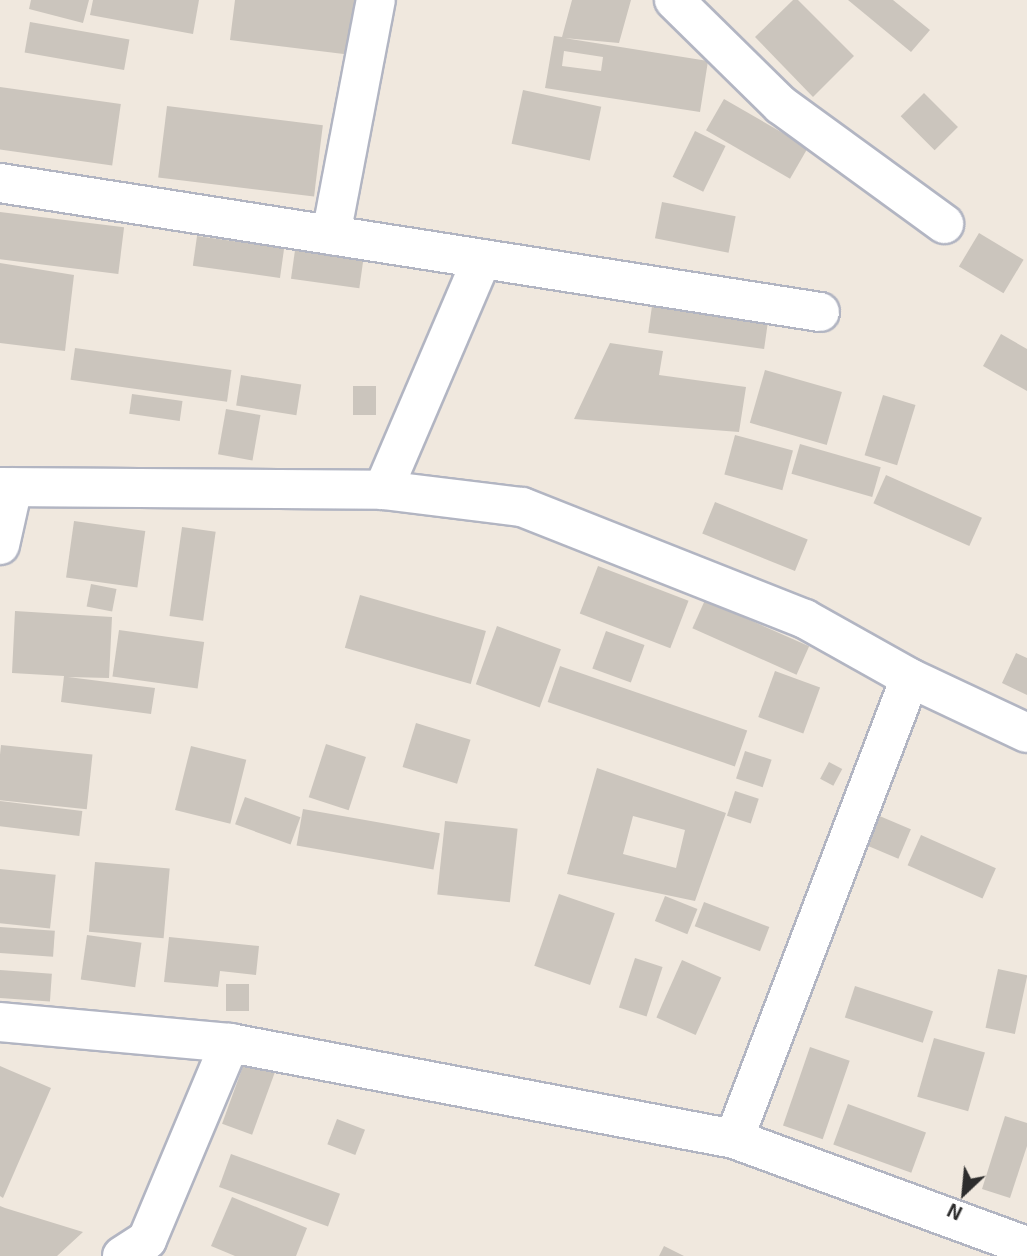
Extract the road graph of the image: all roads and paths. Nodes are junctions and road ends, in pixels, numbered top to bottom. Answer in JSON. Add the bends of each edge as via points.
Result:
{"nodes":[{"id":1,"x":376,"y":0,"type":"edge"},
{"id":2,"x":674,"y":0,"type":"edge"},
{"id":3,"x":0,"y":183,"type":"edge"},
{"id":4,"x":944,"y":224,"type":"dead end"},
{"id":5,"x":331,"y":235,"type":"junction"},
{"id":6,"x":482,"y":259,"type":"junction"},
{"id":7,"x":820,"y":312,"type":"dead end"},
{"id":8,"x":6,"y":487,"type":"edge"},
{"id":9,"x":383,"y":490,"type":"junction"},
{"id":10,"x":0,"y":545,"type":"edge"},
{"id":11,"x":910,"y":678,"type":"junction"},
{"id":12,"x":1027,"y":733,"type":"edge"},
{"id":13,"x":0,"y":1022,"type":"edge"},
{"id":14,"x":230,"y":1043,"type":"junction"},
{"id":15,"x":734,"y":1139,"type":"junction"},
{"id":16,"x":1027,"y":1246,"type":"edge"},
{"id":17,"x":122,"y":1256,"type":"edge"}],
"edges":[{"from":1,"to":5,"type":"street"},
{"from":2,"to":4,"type":"street","via":[[780,105]]},
{"from":3,"to":5,"type":"street"},
{"from":5,"to":6,"type":"street"},
{"from":6,"to":7,"type":"street"},
{"from":6,"to":9,"type":"street"},
{"from":8,"to":9,"type":"street"},
{"from":8,"to":10,"type":"street"},
{"from":9,"to":11,"type":"street","via":[[522,507],[805,620]]},
{"from":11,"to":12,"type":"street"},
{"from":11,"to":15,"type":"street"},
{"from":13,"to":14,"type":"street"},
{"from":14,"to":15,"type":"street"},
{"from":14,"to":17,"type":"street","via":[[147,1240]]},
{"from":15,"to":16,"type":"street"}]}
